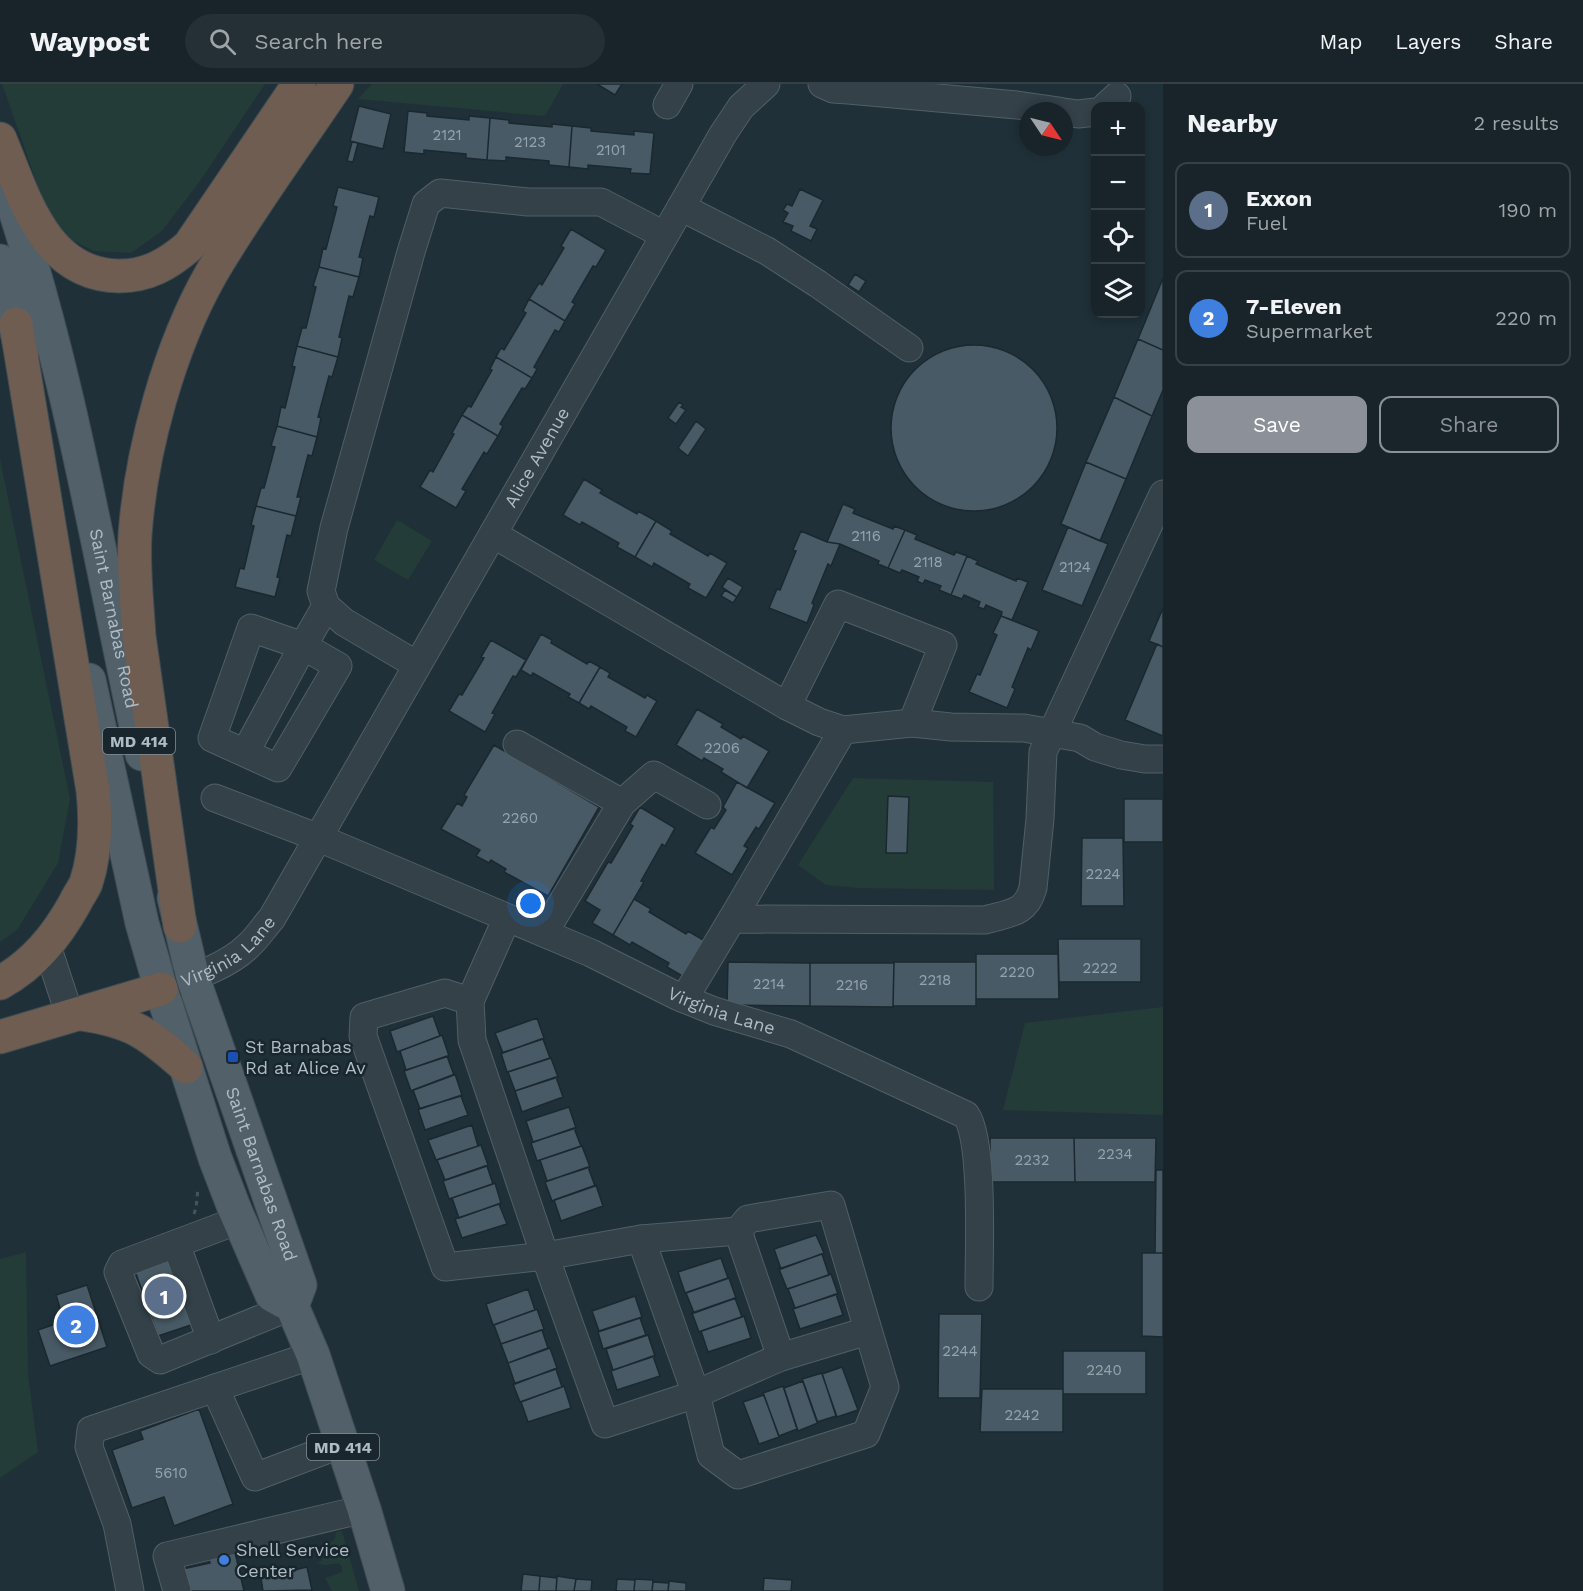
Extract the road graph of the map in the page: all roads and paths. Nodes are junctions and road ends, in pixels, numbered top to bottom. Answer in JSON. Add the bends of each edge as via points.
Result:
{"nodes":[{"id":1,"x":299,"y":84,"type":"edge"},
{"id":2,"x":337,"y":84,"type":"edge"},
{"id":3,"x":766,"y":84,"type":"edge"},
{"id":4,"x":822,"y":84,"type":"edge"},
{"id":5,"x":1019,"y":105,"type":"edge"},
{"id":6,"x":1091,"y":112,"type":"edge"},
{"id":7,"x":1073,"y":113,"type":"edge"},
{"id":8,"x":0,"y":139,"type":"edge"},
{"id":9,"x":0,"y":166,"type":"edge"},
{"id":10,"x":681,"y":207,"type":"junction"},
{"id":11,"x":664,"y":235,"type":"junction"},
{"id":12,"x":0,"y":261,"type":"edge"},
{"id":13,"x":16,"y":324,"type":"junction"},
{"id":14,"x":909,"y":348,"type":"dead end"},
{"id":15,"x":1163,"y":494,"type":"edge"},
{"id":16,"x":493,"y":534,"type":"junction"},
{"id":17,"x":326,"y":606,"type":"junction"},
{"id":18,"x":303,"y":646,"type":"junction"},
{"id":19,"x":417,"y":665,"type":"junction"},
{"id":20,"x":787,"y":705,"type":"junction"},
{"id":21,"x":912,"y":723,"type":"junction"},
{"id":22,"x":843,"y":730,"type":"junction"},
{"id":23,"x":1051,"y":732,"type":"junction"},
{"id":24,"x":517,"y":744,"type":"dead end"},
{"id":25,"x":245,"y":753,"type":"junction"},
{"id":26,"x":1163,"y":759,"type":"edge"},
{"id":27,"x":215,"y":798,"type":"dead end"},
{"id":28,"x":622,"y":803,"type":"junction"},
{"id":29,"x":707,"y":805,"type":"dead end"},
{"id":30,"x":319,"y":838,"type":"junction"},
{"id":31,"x":507,"y":918,"type":"junction"},
{"id":32,"x":732,"y":919,"type":"junction"},
{"id":33,"x":180,"y":926,"type":"junction"},
{"id":34,"x":544,"y":933,"type":"junction"},
{"id":35,"x":47,"y":946,"type":"junction"},
{"id":36,"x":193,"y":978,"type":"junction"},
{"id":37,"x":0,"y":983,"type":"edge"},
{"id":38,"x":161,"y":989,"type":"junction"},
{"id":39,"x":684,"y":999,"type":"junction"},
{"id":40,"x":470,"y":1001,"type":"junction"},
{"id":41,"x":73,"y":1015,"type":"junction"},
{"id":42,"x":0,"y":1037,"type":"edge"},
{"id":43,"x":186,"y":1067,"type":"junction"},
{"id":44,"x":198,"y":1184,"type":"dead end"},
{"id":45,"x":194,"y":1213,"type":"dead end"},
{"id":46,"x":239,"y":1220,"type":"junction"},
{"id":47,"x":738,"y":1231,"type":"junction"},
{"id":48,"x":641,"y":1239,"type":"junction"},
{"id":49,"x":176,"y":1244,"type":"junction"},
{"id":50,"x":545,"y":1256,"type":"junction"},
{"id":51,"x":979,"y":1287,"type":"dead end"},
{"id":52,"x":292,"y":1306,"type":"junction"},
{"id":53,"x":867,"y":1331,"type":"junction"},
{"id":54,"x":211,"y":1340,"type":"junction"},
{"id":55,"x":313,"y":1355,"type":"junction"},
{"id":56,"x":780,"y":1357,"type":"junction"},
{"id":57,"x":215,"y":1388,"type":"junction"},
{"id":58,"x":696,"y":1394,"type":"junction"},
{"id":59,"x":342,"y":1444,"type":"junction"},
{"id":60,"x":364,"y":1509,"type":"junction"},
{"id":61,"x":130,"y":1591,"type":"edge"},
{"id":62,"x":177,"y":1591,"type":"edge"},
{"id":63,"x":388,"y":1591,"type":"edge"}],
"edges":[{"from":1,"to":8,"type":"highway","via":[[189,246],[171,262],[150,272],[103,276],[60,254],[33,219]]},
{"from":2,"to":33,"type":"highway","via":[[210,276],[175,353],[149,441],[140,489],[135,537],[139,636]]},
{"from":3,"to":10,"type":"street","name":"Alice Avenue","via":[[741,107]]},
{"from":4,"to":5,"type":"street","via":[[848,90]]},
{"from":6,"to":7,"type":"street"},
{"from":9,"to":33,"type":"main road","name":"Saint Barnabas Road","number":"MD 414","via":[[72,421]]},
{"from":10,"to":11,"type":"street","name":"Alice Avenue"},
{"from":10,"to":14,"type":"street","via":[[767,251]]},
{"from":11,"to":16,"type":"street","name":"Alice Avenue"},
{"from":11,"to":17,"type":"street","via":[[601,202],[528,202],[440,193],[426,204],[334,528],[321,591]]},
{"from":12,"to":13,"type":"main road","name":"Saint Barnabas Road","number":"MD 414"},
{"from":13,"to":35,"type":"highway","via":[[96,819],[86,883]]},
{"from":13,"to":38,"type":"main road","name":"Saint Barnabas Road","number":"MD 414","via":[[103,746],[142,923]]},
{"from":15,"to":23,"type":"street"},
{"from":16,"to":19,"type":"street","name":"Alice Avenue"},
{"from":16,"to":20,"type":"street"},
{"from":17,"to":18,"type":"street"},
{"from":17,"to":19,"type":"street","via":[[344,622]]},
{"from":18,"to":25,"type":"street"},
{"from":18,"to":25,"type":"street","via":[[338,666],[278,768]]},
{"from":18,"to":25,"type":"street","via":[[251,628],[212,738]]},
{"from":19,"to":30,"type":"street","name":"Alice Avenue"},
{"from":20,"to":21,"type":"street","via":[[838,604],[943,645]]},
{"from":20,"to":22,"type":"street"},
{"from":21,"to":22,"type":"street"},
{"from":21,"to":23,"type":"street"},
{"from":22,"to":32,"type":"street"},
{"from":23,"to":26,"type":"street","via":[[1080,738],[1121,755]]},
{"from":23,"to":32,"type":"street","via":[[1043,752],[1033,888],[1024,907],[985,920]]},
{"from":24,"to":28,"type":"street"},
{"from":27,"to":30,"type":"street","name":"Virginia Lane"},
{"from":28,"to":29,"type":"street","via":[[654,776]]},
{"from":28,"to":34,"type":"street"},
{"from":30,"to":31,"type":"street","name":"Virginia Lane"},
{"from":30,"to":36,"type":"street","name":"Virginia Lane","via":[[282,903],[256,938],[237,955]]},
{"from":31,"to":34,"type":"street","name":"Virginia Lane"},
{"from":31,"to":40,"type":"street"},
{"from":32,"to":39,"type":"street"},
{"from":33,"to":36,"type":"main road","name":"Saint Barnabas Road","number":"MD 414"},
{"from":34,"to":39,"type":"street","name":"Virginia Lane"},
{"from":35,"to":37,"type":"highway","via":[[19,972]]},
{"from":35,"to":41,"type":"street"},
{"from":36,"to":38,"type":"street","name":"Virginia Lane"},
{"from":36,"to":52,"type":"main road","name":"Saint Barnabas Road","number":"MD 414","via":[[300,1285]]},
{"from":38,"to":41,"type":"highway"},
{"from":38,"to":43,"type":"main road","name":"Saint Barnabas Road","number":"MD 414"},
{"from":39,"to":51,"type":"street","name":"Virginia Lane","via":[[791,1034],[966,1115],[974,1140],[979,1196]]},
{"from":40,"to":50,"type":"street","via":[[472,1040]]},
{"from":40,"to":50,"type":"street","via":[[445,993],[364,1017],[363,1036],[445,1267]]},
{"from":41,"to":42,"type":"highway"},
{"from":41,"to":43,"type":"highway","via":[[106,1017],[124,1023],[159,1043]]},
{"from":43,"to":46,"type":"main road","name":"Saint Barnabas Road","number":"MD 414"},
{"from":44,"to":45,"type":"path"},
{"from":46,"to":49,"type":"street"},
{"from":46,"to":52,"type":"main road","name":"Saint Barnabas Road","number":"MD 414","via":[[272,1295]]},
{"from":47,"to":48,"type":"street"},
{"from":47,"to":53,"type":"street","via":[[748,1219],[831,1205]]},
{"from":47,"to":56,"type":"street"},
{"from":48,"to":50,"type":"street"},
{"from":48,"to":58,"type":"street"},
{"from":49,"to":54,"type":"street"},
{"from":49,"to":54,"type":"street","via":[[122,1264],[118,1272],[155,1358],[160,1360]]},
{"from":50,"to":58,"type":"street","via":[[605,1424]]},
{"from":52,"to":54,"type":"street"},
{"from":52,"to":55,"type":"main road","name":"Saint Barnabas Road","number":"MD 414"},
{"from":53,"to":56,"type":"street"},
{"from":53,"to":58,"type":"street","via":[[885,1387],[866,1434],[738,1475],[711,1455]]},
{"from":55,"to":57,"type":"street"},
{"from":55,"to":59,"type":"main road","name":"Saint Barnabas Road","number":"MD 414"},
{"from":56,"to":58,"type":"street"},
{"from":57,"to":59,"type":"street","via":[[255,1477]]},
{"from":57,"to":61,"type":"street","via":[[91,1430],[89,1447],[117,1524]]},
{"from":59,"to":60,"type":"main road","name":"Saint Barnabas Road","number":"MD 414"},
{"from":60,"to":62,"type":"street","via":[[167,1556]]},
{"from":60,"to":63,"type":"main road","name":"Saint Barnabas Road","number":"MD 414"}]}
